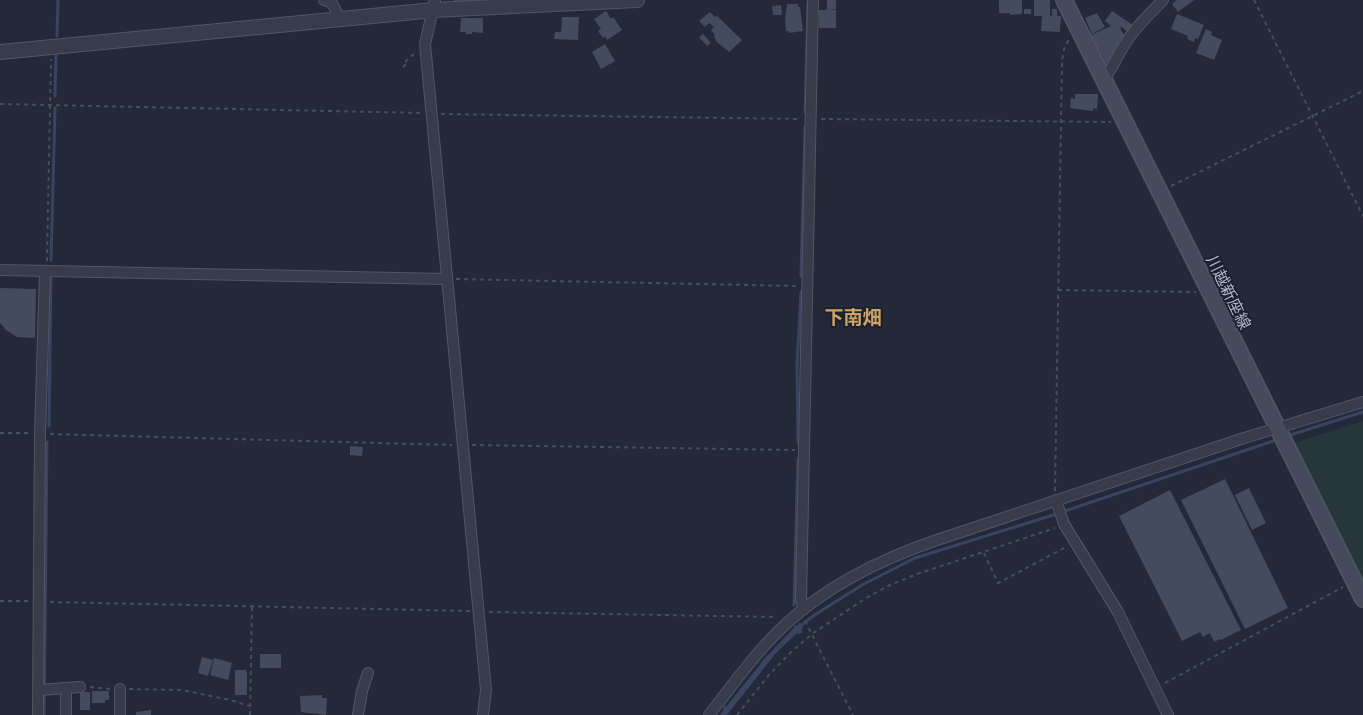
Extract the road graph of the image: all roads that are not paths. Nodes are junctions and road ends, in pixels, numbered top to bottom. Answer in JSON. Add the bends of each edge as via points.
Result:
{"nodes":[{"id":1,"x":324,"y":0,"type":"edge"},
{"id":2,"x":637,"y":0,"type":"edge"},
{"id":3,"x":813,"y":0,"type":"edge"},
{"id":4,"x":1064,"y":0,"type":"edge"},
{"id":5,"x":1163,"y":0,"type":"edge"},
{"id":6,"x":434,"y":5,"type":"edge"},
{"id":7,"x":339,"y":18,"type":"junction"},
{"id":8,"x":0,"y":52,"type":"edge"},
{"id":9,"x":1104,"y":80,"type":"junction"},
{"id":10,"x":0,"y":270,"type":"edge"},
{"id":11,"x":46,"y":271,"type":"junction"},
{"id":12,"x":446,"y":279,"type":"junction"},
{"id":13,"x":1363,"y":402,"type":"edge"},
{"id":14,"x":1281,"y":435,"type":"junction"},
{"id":15,"x":1056,"y":503,"type":"junction"},
{"id":16,"x":1363,"y":599,"type":"edge"},
{"id":17,"x":802,"y":610,"type":"junction"},
{"id":18,"x":368,"y":673,"type":"dead end"},
{"id":19,"x":80,"y":687,"type":"road end"},
{"id":20,"x":66,"y":688,"type":"junction"},
{"id":21,"x":42,"y":689,"type":"junction"},
{"id":22,"x":120,"y":689,"type":"road end"},
{"id":23,"x":38,"y":715,"type":"edge"},
{"id":24,"x":66,"y":715,"type":"edge"},
{"id":25,"x":120,"y":715,"type":"edge"},
{"id":26,"x":358,"y":715,"type":"edge"},
{"id":27,"x":483,"y":715,"type":"edge"},
{"id":28,"x":709,"y":715,"type":"edge"},
{"id":29,"x":1168,"y":715,"type":"edge"}],
"edges":[{"from":1,"to":7,"type":"street","via":[[333,4]]},
{"from":2,"to":6,"type":"street"},
{"from":3,"to":17,"type":"street"},
{"from":4,"to":9,"type":"main road","name":"川越新座線"},
{"from":5,"to":9,"type":"street","via":[[1137,26]]},
{"from":6,"to":7,"type":"street"},
{"from":6,"to":12,"type":"street","via":[[425,44]]},
{"from":7,"to":8,"type":"street"},
{"from":9,"to":14,"type":"main road","name":"川越新座線"},
{"from":10,"to":11,"type":"street"},
{"from":11,"to":12,"type":"street"},
{"from":11,"to":21,"type":"street","via":[[40,434],[44,602]]},
{"from":12,"to":27,"type":"street","via":[[486,690]]},
{"from":13,"to":14,"type":"street"},
{"from":14,"to":15,"type":"street","via":[[1232,442]]},
{"from":14,"to":16,"type":"main road","name":"川越新座線"},
{"from":15,"to":17,"type":"street","via":[[892,557],[842,583]]},
{"from":15,"to":29,"type":"street","via":[[1063,522],[1118,612]]},
{"from":17,"to":28,"type":"street","via":[[760,651]]},
{"from":18,"to":26,"type":"street"},
{"from":19,"to":20,"type":"street"},
{"from":20,"to":21,"type":"street"},
{"from":20,"to":24,"type":"street"},
{"from":21,"to":23,"type":"street"},
{"from":22,"to":25,"type":"street"}]}
